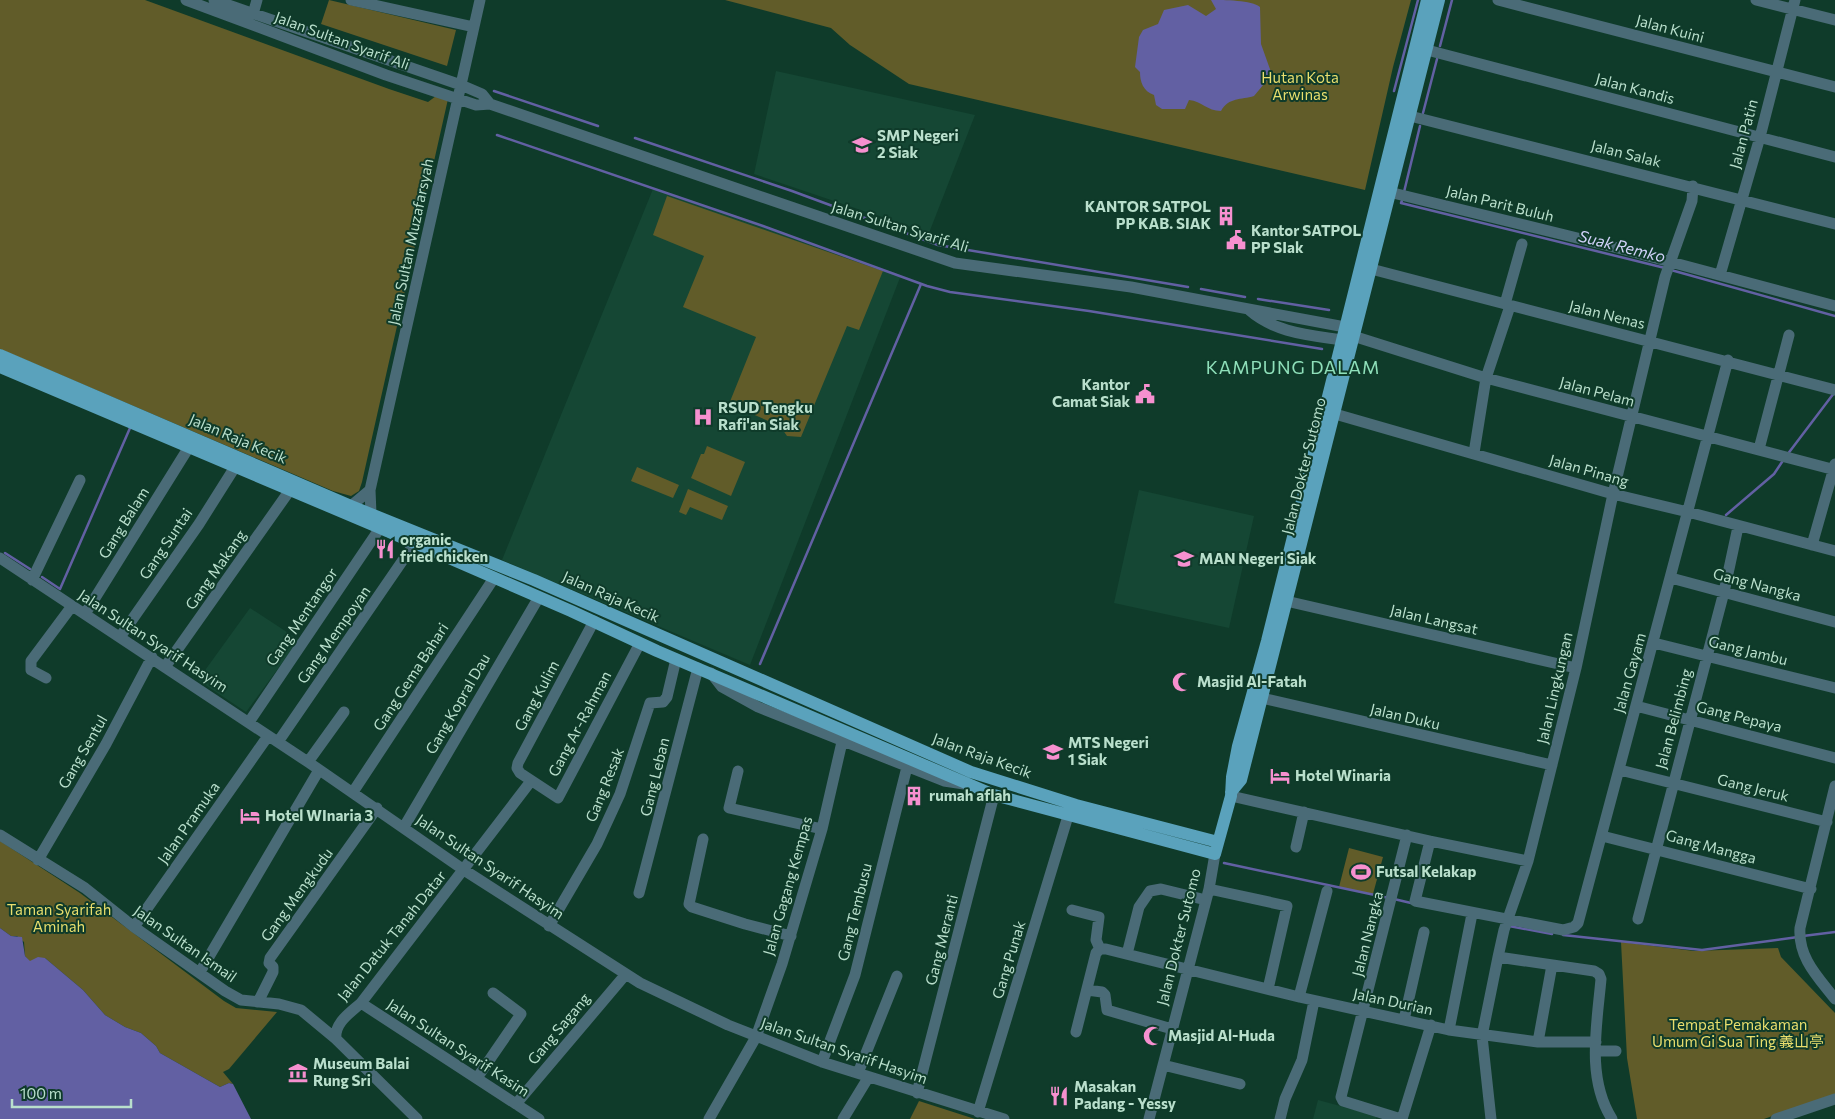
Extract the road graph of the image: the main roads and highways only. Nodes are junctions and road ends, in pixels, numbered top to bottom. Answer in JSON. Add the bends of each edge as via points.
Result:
{"nodes":[{"id":1,"x":1427,"y":0,"type":"edge"},
{"id":2,"x":1439,"y":0,"type":"edge"},
{"id":3,"x":1412,"y":85,"type":"junction"},
{"id":4,"x":1346,"y":335,"type":"junction"},
{"id":5,"x":0,"y":355,"type":"edge"},
{"id":6,"x":0,"y":367,"type":"edge"},
{"id":7,"x":271,"y":476,"type":"junction"},
{"id":8,"x":1256,"y":697,"type":"junction"},
{"id":9,"x":969,"y":778,"type":"junction"},
{"id":10,"x":1122,"y":823,"type":"junction"},
{"id":11,"x":1216,"y":848,"type":"joint"}],
"edges":[{"from":1,"to":3,"type":"main road","name":"Jalan Dokter Sutomo"},
{"from":2,"to":3,"type":"main road","name":"Jalan Dokter Sutomo","via":[[1427,50]]},
{"from":3,"to":4,"type":"main road","name":"Jalan Dokter Sutomo"},
{"from":3,"to":4,"type":"main road","name":"Jalan Dokter Sutomo","via":[[1398,194]]},
{"from":4,"to":8,"type":"main road","name":"Jalan Dokter Sutomo"},
{"from":4,"to":8,"type":"main road","name":"Jalan Dokter Sutomo","via":[[1335,414],[1286,601]]},
{"from":5,"to":7,"type":"main road","name":"Jalan Raja Kecik"},
{"from":6,"to":7,"type":"main road","name":"Jalan Raja Kecik","via":[[235,467]]},
{"from":7,"to":9,"type":"main road","name":"Jalan Raja Kecik","via":[[534,580]]},
{"from":7,"to":9,"type":"main road","name":"Jalan Raja Kecik","via":[[290,490],[676,659]]},
{"from":8,"to":11,"type":"main road","name":"Jalan Dokter Sutomo","via":[[1241,780],[1231,794]]},
{"from":9,"to":10,"type":"main road","name":"Jalan Raja Kecik"},
{"from":9,"to":10,"type":"main road","name":"Jalan Raja Kecik","via":[[994,795],[1068,816]]},
{"from":10,"to":11,"type":"main road","name":"Jalan Raja Kecik"}]}
